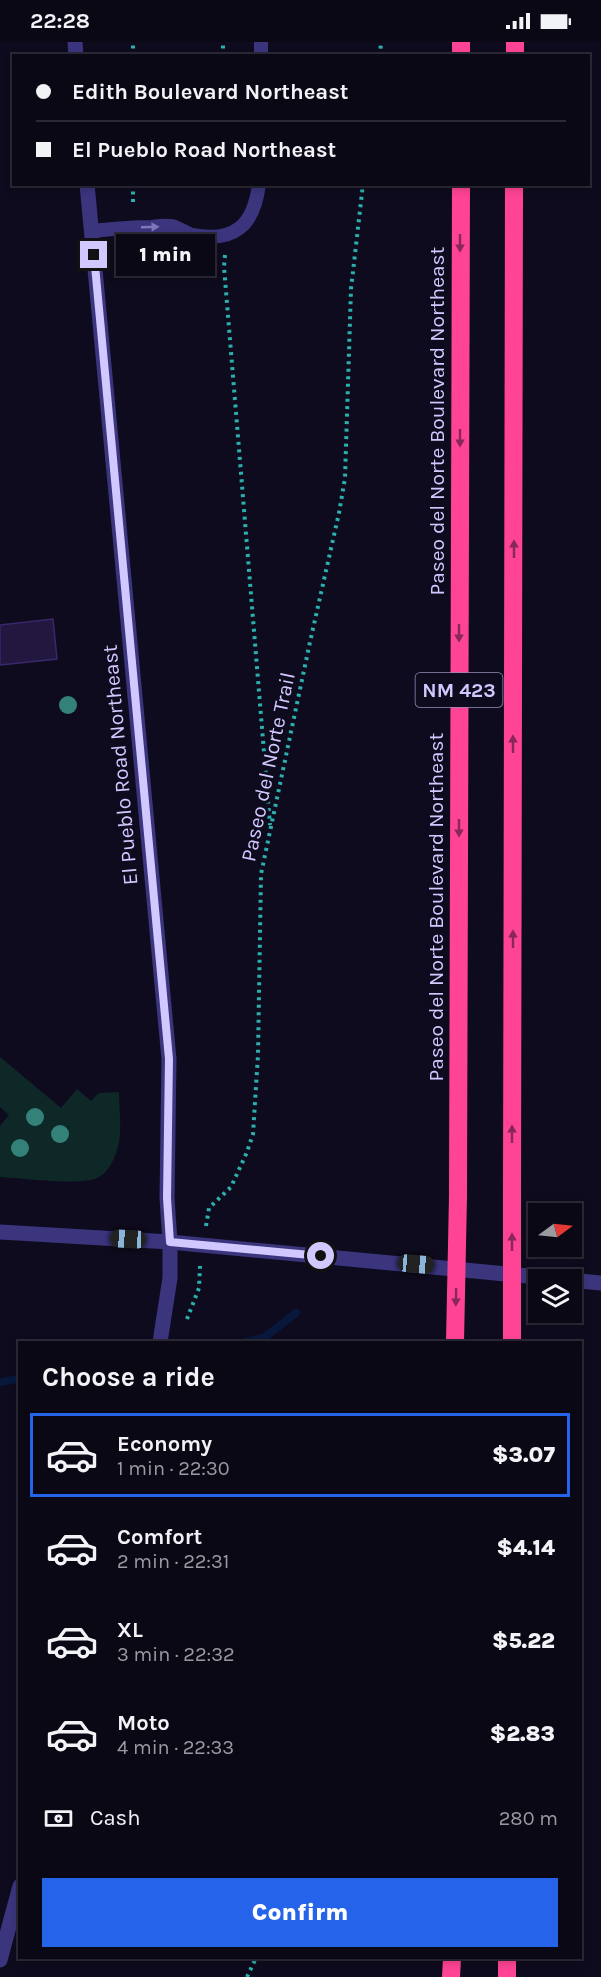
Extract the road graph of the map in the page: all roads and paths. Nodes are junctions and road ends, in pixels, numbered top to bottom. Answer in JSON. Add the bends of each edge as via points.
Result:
{"nodes":[{"id":1,"x":87,"y":186,"type":"edge"},
{"id":2,"x":133,"y":186,"type":"edge"},
{"id":3,"x":259,"y":186,"type":"edge"},
{"id":4,"x":363,"y":186,"type":"edge"},
{"id":5,"x":460,"y":186,"type":"edge"},
{"id":6,"x":514,"y":186,"type":"edge"},
{"id":7,"x":133,"y":202,"type":"dead end"},
{"id":8,"x":92,"y":231,"type":"junction"},
{"id":9,"x":227,"y":247,"type":"dead end"},
{"id":10,"x":270,"y":830,"type":"junction"},
{"id":11,"x":0,"y":1232,"type":"edge"},
{"id":12,"x":170,"y":1242,"type":"junction"},
{"id":13,"x":201,"y":1245,"type":"junction"},
{"id":14,"x":601,"y":1283,"type":"edge"},
{"id":15,"x":186,"y":1321,"type":"dead end"},
{"id":16,"x":160,"y":1341,"type":"edge"},
{"id":17,"x":455,"y":1341,"type":"edge"},
{"id":18,"x":512,"y":1341,"type":"edge"},
{"id":19,"x":18,"y":1893,"type":"edge"},
{"id":20,"x":256,"y":1959,"type":"edge"},
{"id":21,"x":452,"y":1959,"type":"edge"},
{"id":22,"x":507,"y":1959,"type":"edge"},
{"id":23,"x":0,"y":1960,"type":"edge"},
{"id":24,"x":247,"y":1977,"type":"edge"},
{"id":25,"x":452,"y":1977,"type":"edge"},
{"id":26,"x":507,"y":1977,"type":"edge"}],
"edges":[{"from":1,"to":8,"type":"street","name":"El Pueblo Road Northeast"},
{"from":2,"to":7,"type":"path"},
{"from":8,"to":3,"type":"lane","one_way":true,"via":[[171,226],[191,235],[230,233],[249,219]]},
{"from":4,"to":10,"type":"path","name":"Paseo del Norte Trail","via":[[351,289],[345,478]]},
{"from":5,"to":17,"type":"highway","name":"Paseo del Norte Boulevard Northeast","number":"NM 423","one_way":true,"bridge":true},
{"from":18,"to":6,"type":"highway","number":"NM 423","one_way":true,"bridge":true},
{"from":8,"to":12,"type":"street","name":"El Pueblo Road Northeast","via":[[169,1059]]},
{"from":9,"to":10,"type":"path","via":[[224,267]]},
{"from":10,"to":13,"type":"path","name":"Paseo del Norte Trail","via":[[261,874],[253,1134],[231,1187],[209,1208]]},
{"from":11,"to":12,"type":"street"},
{"from":12,"to":13,"type":"street"},
{"from":12,"to":16,"type":"street","name":"El Pueblo Road Northeast","via":[[170,1278]]},
{"from":13,"to":14,"type":"street"},
{"from":13,"to":15,"type":"path","name":"Paseo del Norte Trail","via":[[199,1288]]},
{"from":19,"to":23,"type":"street"},
{"from":20,"to":24,"type":"path"},
{"from":21,"to":25,"type":"highway"},
{"from":22,"to":26,"type":"highway"}]}
